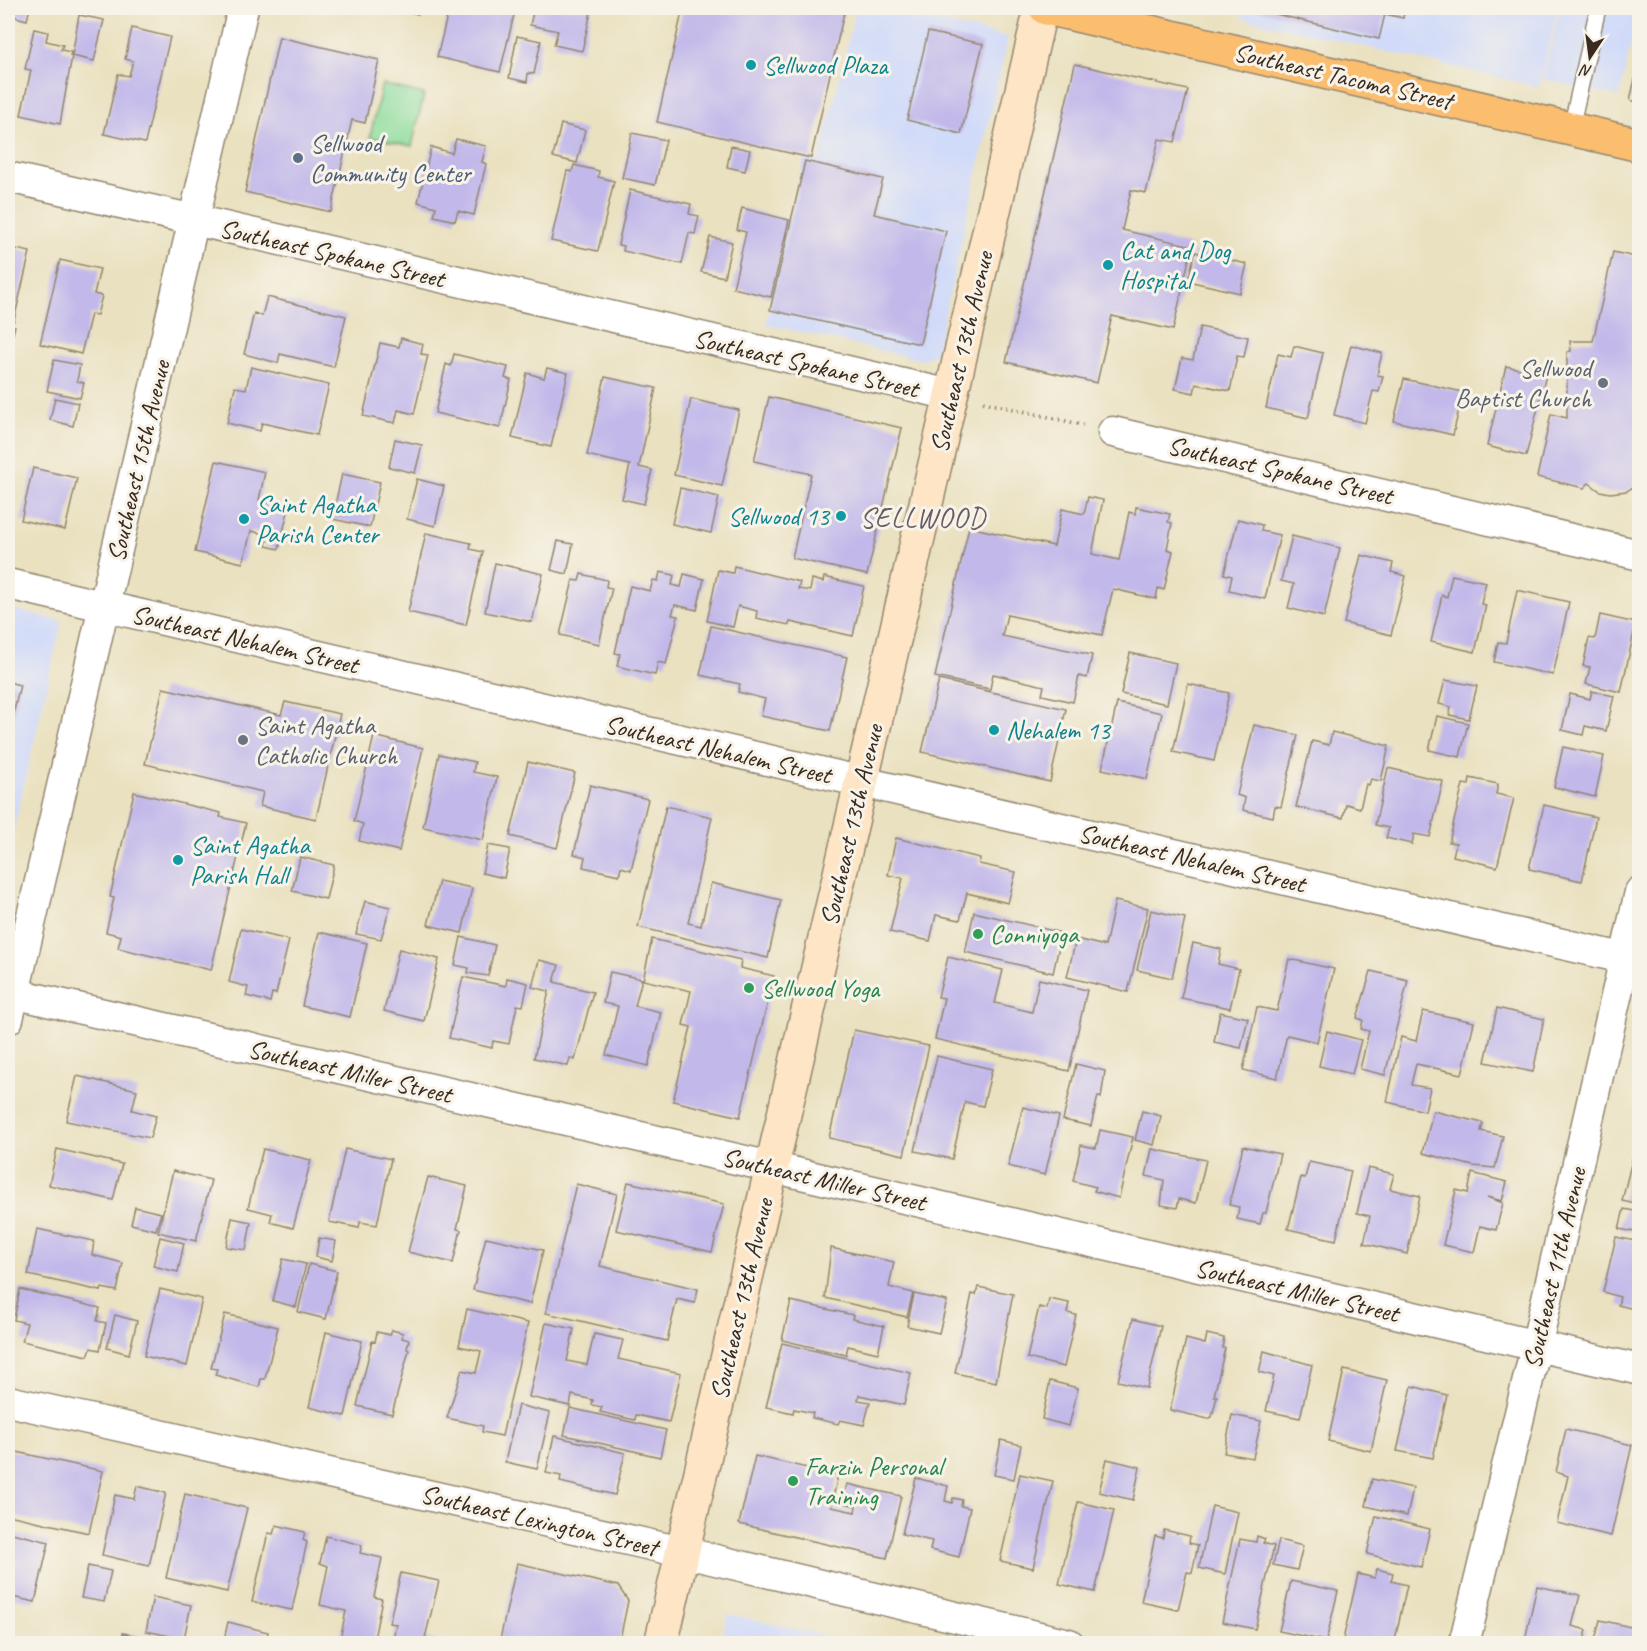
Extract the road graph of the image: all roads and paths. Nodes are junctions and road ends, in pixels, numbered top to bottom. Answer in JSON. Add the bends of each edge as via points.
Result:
{"nodes":[{"id":1,"x":243,"y":8,"type":"edge"},
{"id":2,"x":1041,"y":8,"type":"edge"},
{"id":3,"x":1046,"y":8,"type":"edge"},
{"id":4,"x":1598,"y":8,"type":"edge"},
{"id":5,"x":1571,"y":128,"type":"junction"},
{"id":6,"x":1640,"y":145,"type":"edge"},
{"id":7,"x":8,"y":177,"type":"edge"},
{"id":8,"x":194,"y":220,"type":"junction"},
{"id":9,"x":951,"y":395,"type":"junction"},
{"id":10,"x":1113,"y":432,"type":"joint"},
{"id":11,"x":1640,"y":555,"type":"edge"},
{"id":12,"x":8,"y":584,"type":"edge"},
{"id":13,"x":104,"y":606,"type":"junction"},
{"id":14,"x":862,"y":782,"type":"junction"},
{"id":15,"x":1640,"y":892,"type":"edge"},
{"id":16,"x":1632,"y":960,"type":"edge"},
{"id":17,"x":9,"y":1002,"type":"edge"},
{"id":18,"x":771,"y":1167,"type":"junction"},
{"id":19,"x":1536,"y":1347,"type":"junction"},
{"id":20,"x":1640,"y":1370,"type":"edge"},
{"id":21,"x":8,"y":1401,"type":"edge"},
{"id":22,"x":682,"y":1552,"type":"junction"},
{"id":23,"x":661,"y":1644,"type":"edge"},
{"id":24,"x":1069,"y":1644,"type":"edge"},
{"id":25,"x":1464,"y":1644,"type":"edge"}],
"edges":[{"from":1,"to":8,"type":"street","name":"Southeast 15th Avenue"},
{"from":2,"to":9,"type":"street","name":"Southeast 13th Avenue"},
{"from":3,"to":5,"type":"main road","name":"Southeast Tacoma Street"},
{"from":4,"to":5,"type":"lane"},
{"from":5,"to":6,"type":"main road","name":"Southeast Tacoma Street"},
{"from":7,"to":8,"type":"street","name":"Southeast Spokane Street"},
{"from":8,"to":9,"type":"street","name":"Southeast Spokane Street"},
{"from":8,"to":13,"type":"street","name":"Southeast 15th Avenue"},
{"from":9,"to":10,"type":"path","name":"Southeast Spokane Street"},
{"from":9,"to":14,"type":"street","name":"Southeast 13th Avenue"},
{"from":10,"to":11,"type":"street","name":"Southeast Spokane Street"},
{"from":12,"to":13,"type":"street","name":"Southeast Nehalem Street"},
{"from":13,"to":14,"type":"street","name":"Southeast Nehalem Street"},
{"from":13,"to":17,"type":"street","name":"Southeast 15th Avenue"},
{"from":14,"to":16,"type":"street","name":"Southeast Nehalem Street"},
{"from":14,"to":18,"type":"street","name":"Southeast 13th Avenue"},
{"from":15,"to":16,"type":"street","name":"Southeast 11th Avenue"},
{"from":16,"to":19,"type":"street","name":"Southeast 11th Avenue"},
{"from":17,"to":18,"type":"street","name":"Southeast Miller Street"},
{"from":18,"to":19,"type":"street","name":"Southeast Miller Street"},
{"from":18,"to":22,"type":"street","name":"Southeast 13th Avenue"},
{"from":19,"to":20,"type":"street","name":"Southeast Miller Street"},
{"from":19,"to":25,"type":"street","name":"Southeast 11th Avenue"},
{"from":21,"to":22,"type":"street","name":"Southeast Lexington Street"},
{"from":22,"to":23,"type":"street","name":"Southeast 13th Avenue"},
{"from":22,"to":24,"type":"street","name":"Southeast Lexington Street"}]}
